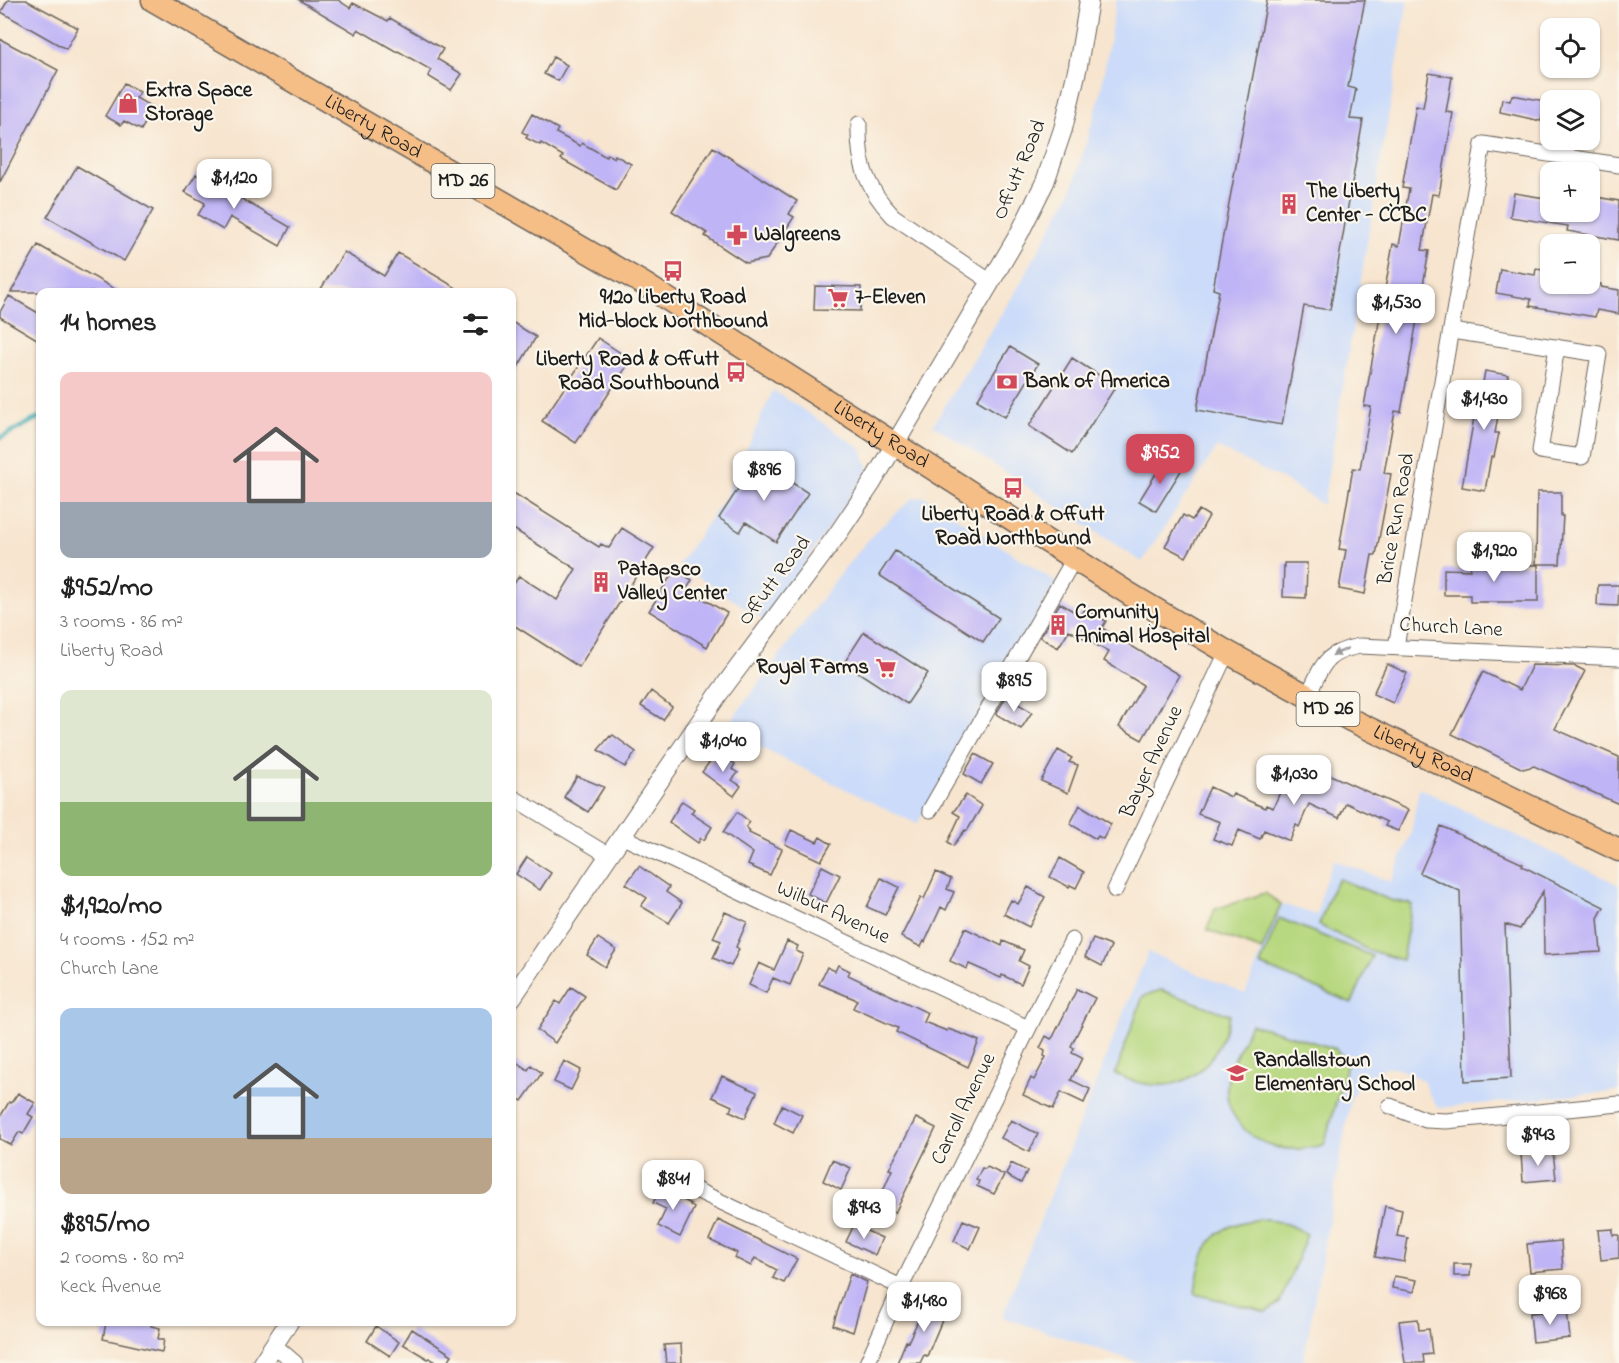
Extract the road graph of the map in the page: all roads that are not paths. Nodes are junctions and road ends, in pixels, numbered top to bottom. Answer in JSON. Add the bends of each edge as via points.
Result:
{"nodes":[{"id":1,"x":153,"y":0,"type":"edge"},
{"id":2,"x":1089,"y":0,"type":"edge"},
{"id":3,"x":858,"y":124,"type":"dead end"},
{"id":4,"x":1619,"y":165,"type":"edge"},
{"id":5,"x":991,"y":282,"type":"junction"},
{"id":6,"x":1452,"y":331,"type":"junction"},
{"id":7,"x":1557,"y":347,"type":"junction"},
{"id":8,"x":894,"y":443,"type":"junction"},
{"id":9,"x":1074,"y":559,"type":"junction"},
{"id":10,"x":1396,"y":646,"type":"junction"},
{"id":11,"x":1227,"y":652,"type":"junction"},
{"id":12,"x":1619,"y":658,"type":"edge"},
{"id":13,"x":1307,"y":697,"type":"junction"},
{"id":14,"x":516,"y":799,"type":"edge"},
{"id":15,"x":930,"y":810,"type":"dead end"},
{"id":16,"x":621,"y":836,"type":"junction"},
{"id":17,"x":1619,"y":850,"type":"edge"},
{"id":18,"x":608,"y":855,"type":"junction"},
{"id":19,"x":1115,"y":890,"type":"dead end"},
{"id":20,"x":1072,"y":940,"type":"dead end"},
{"id":21,"x":516,"y":992,"type":"edge"},
{"id":22,"x":1028,"y":1028,"type":"junction"},
{"id":23,"x":1619,"y":1104,"type":"edge"},
{"id":24,"x":1390,"y":1106,"type":"dead end"},
{"id":25,"x":677,"y":1180,"type":"dead end"},
{"id":26,"x":901,"y":1287,"type":"junction"},
{"id":27,"x":287,"y":1326,"type":"edge"},
{"id":28,"x":274,"y":1345,"type":"junction"},
{"id":29,"x":262,"y":1363,"type":"edge"},
{"id":30,"x":295,"y":1363,"type":"edge"},
{"id":31,"x":867,"y":1363,"type":"edge"}],
"edges":[{"from":1,"to":8,"type":"main road","name":"Liberty Road","number":"MD 26","via":[[626,274]]},
{"from":2,"to":5,"type":"street","name":"Offutt Road","via":[[1070,103],[1054,157],[1033,207]]},
{"from":3,"to":5,"type":"street","via":[[863,171],[880,203],[893,216]]},
{"from":4,"to":6,"type":"street","name":"Brice Run Road","via":[[1483,144]]},
{"from":5,"to":8,"type":"street","name":"Offutt Road"},
{"from":6,"to":7,"type":"street"},
{"from":6,"to":10,"type":"street","name":"Brice Run Road"},
{"from":7,"to":7,"type":"street","via":[[1599,354],[1582,457],[1540,451]]},
{"from":8,"to":9,"type":"main road","name":"Liberty Road","number":"MD 26"},
{"from":8,"to":16,"type":"street","name":"Offutt Road","via":[[837,535],[732,676]]},
{"from":9,"to":11,"type":"main road","name":"Liberty Road","number":"MD 26"},
{"from":9,"to":15,"type":"street"},
{"from":10,"to":12,"type":"street","name":"Church Lane"},
{"from":10,"to":13,"type":"street","name":"Church Lane","one_way":true,"via":[[1360,646],[1332,654]]},
{"from":11,"to":13,"type":"main road","name":"Liberty Road","number":"MD 26"},
{"from":11,"to":19,"type":"street","name":"Bayer Avenue"},
{"from":13,"to":17,"type":"main road","name":"Liberty Road","number":"MD 26"},
{"from":14,"to":18,"type":"street"},
{"from":16,"to":18,"type":"street","name":"Offutt Road"},
{"from":16,"to":22,"type":"street","name":"Wilbur Avenue"},
{"from":18,"to":21,"type":"street","name":"Offutt Road"},
{"from":20,"to":22,"type":"street","name":"Carroll Avenue"},
{"from":22,"to":26,"type":"street","name":"Carroll Avenue"},
{"from":23,"to":24,"type":"street","via":[[1446,1121],[1426,1120]]},
{"from":25,"to":26,"type":"street"},
{"from":26,"to":31,"type":"street","name":"Carroll Avenue"},
{"from":27,"to":28,"type":"street"},
{"from":28,"to":29,"type":"street"},
{"from":28,"to":30,"type":"street"}]}
